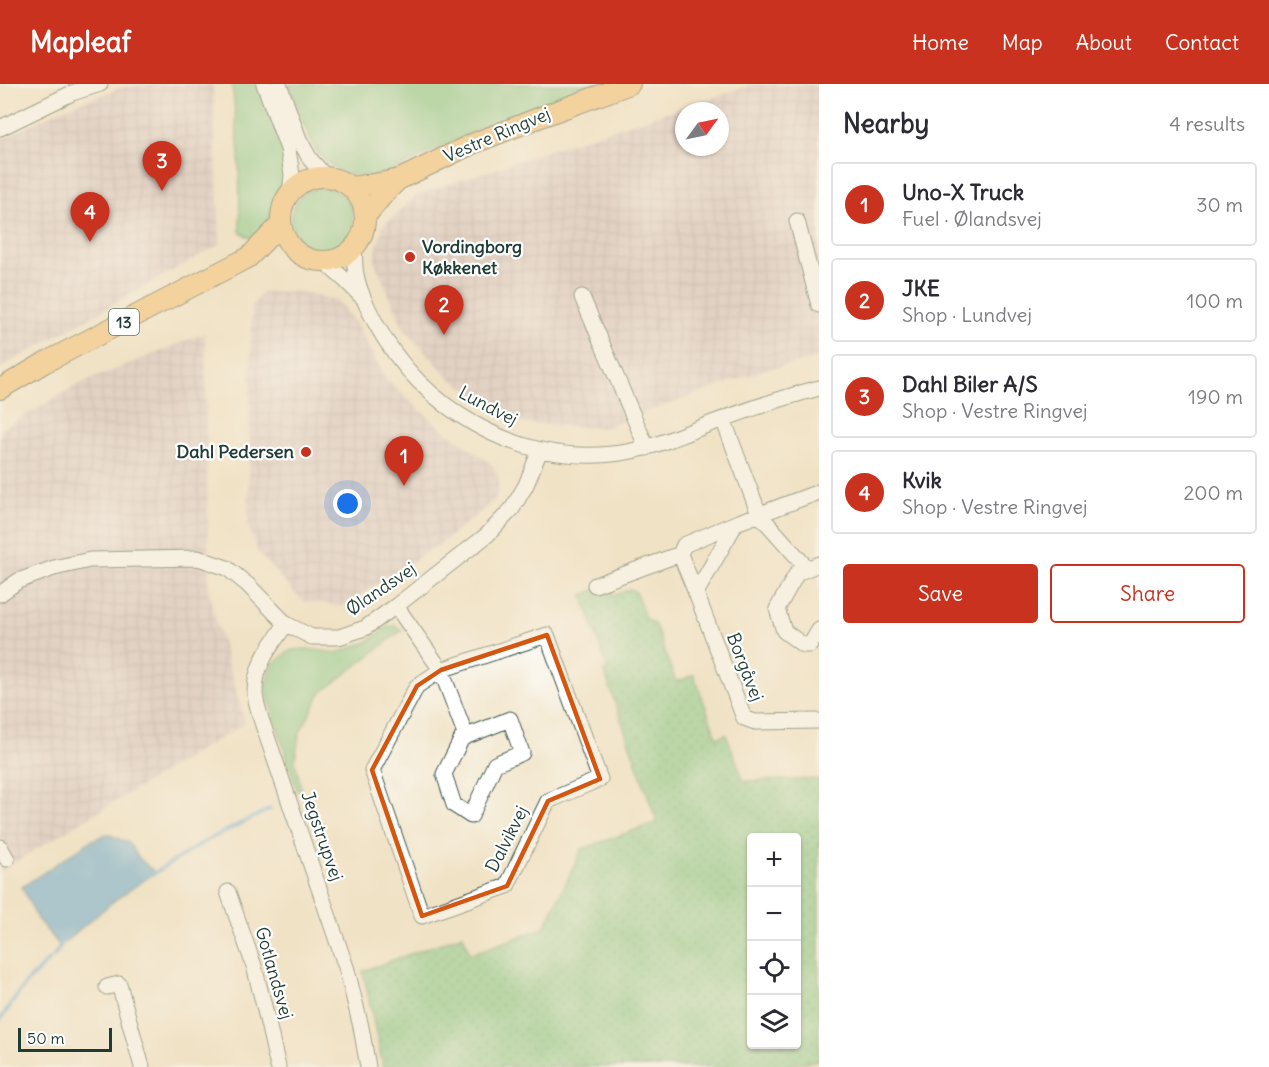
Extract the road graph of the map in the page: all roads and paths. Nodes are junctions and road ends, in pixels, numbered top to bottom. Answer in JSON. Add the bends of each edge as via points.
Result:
{"nodes":[{"id":1,"x":100,"y":84,"type":"edge"},
{"id":2,"x":264,"y":84,"type":"edge"},
{"id":3,"x":279,"y":84,"type":"edge"},
{"id":4,"x":630,"y":84,"type":"edge"},
{"id":5,"x":0,"y":128,"type":"edge"},
{"id":6,"x":326,"y":177,"type":"junction"},
{"id":7,"x":400,"y":179,"type":"junction"},
{"id":8,"x":350,"y":187,"type":"junction"},
{"id":9,"x":290,"y":193,"type":"junction"},
{"id":10,"x":365,"y":217,"type":"junction"},
{"id":11,"x":797,"y":221,"type":"dead end"},
{"id":12,"x":281,"y":224,"type":"junction"},
{"id":13,"x":354,"y":247,"type":"junction"},
{"id":14,"x":297,"y":251,"type":"junction"},
{"id":15,"x":249,"y":256,"type":"junction"},
{"id":16,"x":323,"y":261,"type":"junction"},
{"id":17,"x":582,"y":297,"type":"dead end"},
{"id":18,"x":363,"y":298,"type":"junction"},
{"id":19,"x":819,"y":305,"type":"edge"},
{"id":20,"x":819,"y":388,"type":"edge"},
{"id":21,"x":0,"y":389,"type":"edge"},
{"id":22,"x":723,"y":419,"type":"junction"},
{"id":23,"x":647,"y":448,"type":"junction"},
{"id":24,"x":540,"y":450,"type":"junction"},
{"id":25,"x":819,"y":492,"type":"edge"},
{"id":26,"x":759,"y":514,"type":"junction"},
{"id":27,"x":736,"y":523,"type":"junction"},
{"id":28,"x":680,"y":554,"type":"junction"},
{"id":29,"x":813,"y":566,"type":"edge"},
{"id":30,"x":595,"y":585,"type":"dead end"},
{"id":31,"x":696,"y":593,"type":"junction"},
{"id":32,"x":0,"y":594,"type":"edge"},
{"id":33,"x":396,"y":606,"type":"junction"},
{"id":34,"x":286,"y":624,"type":"junction"},
{"id":35,"x":819,"y":630,"type":"edge"},
{"id":36,"x":441,"y":670,"type":"junction"},
{"id":37,"x":819,"y":721,"type":"edge"},
{"id":38,"x":466,"y":736,"type":"junction"},
{"id":39,"x":228,"y":892,"type":"dead end"},
{"id":40,"x":107,"y":987,"type":"dead end"},
{"id":41,"x":142,"y":1067,"type":"edge"},
{"id":42,"x":278,"y":1067,"type":"edge"},
{"id":43,"x":368,"y":1067,"type":"edge"}],
"edges":[{"from":1,"to":5,"type":"street","via":[[72,93]]},
{"from":2,"to":9,"type":"street","via":[[288,149]]},
{"from":3,"to":6,"type":"street","via":[[299,138]]},
{"from":4,"to":7,"type":"main road","name":"Vestre Ringvej","via":[[472,144]]},
{"from":6,"to":8,"type":"main road"},
{"from":6,"to":9,"type":"main road","via":[[306,181]]},
{"from":7,"to":8,"type":"main road","name":"Vestre Ringvej"},
{"from":7,"to":10,"type":"main road","name":"Vestre Ringvej"},
{"from":8,"to":10,"type":"main road"},
{"from":9,"to":12,"type":"main road","number":"13"},
{"from":10,"to":13,"type":"main road"},
{"from":11,"to":19,"type":"street"},
{"from":12,"to":14,"type":"main road","via":[[286,239]]},
{"from":12,"to":15,"type":"main road","number":"13"},
{"from":13,"to":16,"type":"main road","via":[[340,257]]},
{"from":13,"to":18,"type":"street","name":"Lundvej"},
{"from":14,"to":15,"type":"main road","number":"13"},
{"from":14,"to":16,"type":"main road","number":"13"},
{"from":15,"to":21,"type":"main road","number":"13"},
{"from":16,"to":18,"type":"street","name":"Lundvej"},
{"from":17,"to":23,"type":"street"},
{"from":18,"to":24,"type":"street","name":"Lundvej","via":[[388,345],[414,378],[444,405],[500,437]]},
{"from":20,"to":22,"type":"street","name":"Lundvej"},
{"from":22,"to":23,"type":"street","name":"Lundvej"},
{"from":22,"to":26,"type":"street"},
{"from":23,"to":24,"type":"street","name":"Lundvej","via":[[580,455]]},
{"from":24,"to":33,"type":"street","name":"Ølandsvej","via":[[512,509],[487,535]]},
{"from":25,"to":26,"type":"street"},
{"from":26,"to":27,"type":"street"},
{"from":26,"to":29,"type":"street"},
{"from":27,"to":28,"type":"street","via":[[684,545]]},
{"from":27,"to":31,"type":"street"},
{"from":28,"to":30,"type":"street"},
{"from":28,"to":31,"type":"street","name":"Borgåvej"},
{"from":29,"to":35,"type":"street","via":[[797,573],[777,609],[784,631],[803,645],[810,645]]},
{"from":31,"to":37,"type":"street","name":"Borgåvej","via":[[744,718],[755,722]]},
{"from":32,"to":34,"type":"street","name":"Ølandsvej","via":[[18,581],[90,560],[198,558],[227,568]]},
{"from":33,"to":34,"type":"street","name":"Ølandsvej","via":[[365,628],[339,637],[312,637]]},
{"from":33,"to":36,"type":"street"},
{"from":34,"to":43,"type":"street","name":"Jegstrupvej","via":[[257,670],[255,694],[347,970]]},
{"from":36,"to":36,"type":"street","name":"Dalvikvej","via":[[547,635],[600,779],[548,801],[507,886],[422,916],[372,770],[417,686]]},
{"from":36,"to":38,"type":"street"},
{"from":38,"to":38,"type":"street","via":[[444,774],[454,805],[471,816],[495,764],[522,753],[510,719]]},
{"from":39,"to":42,"type":"street","name":"Gotlandsvej","via":[[254,966]]},
{"from":40,"to":41,"type":"street","via":[[119,984]]}]}
